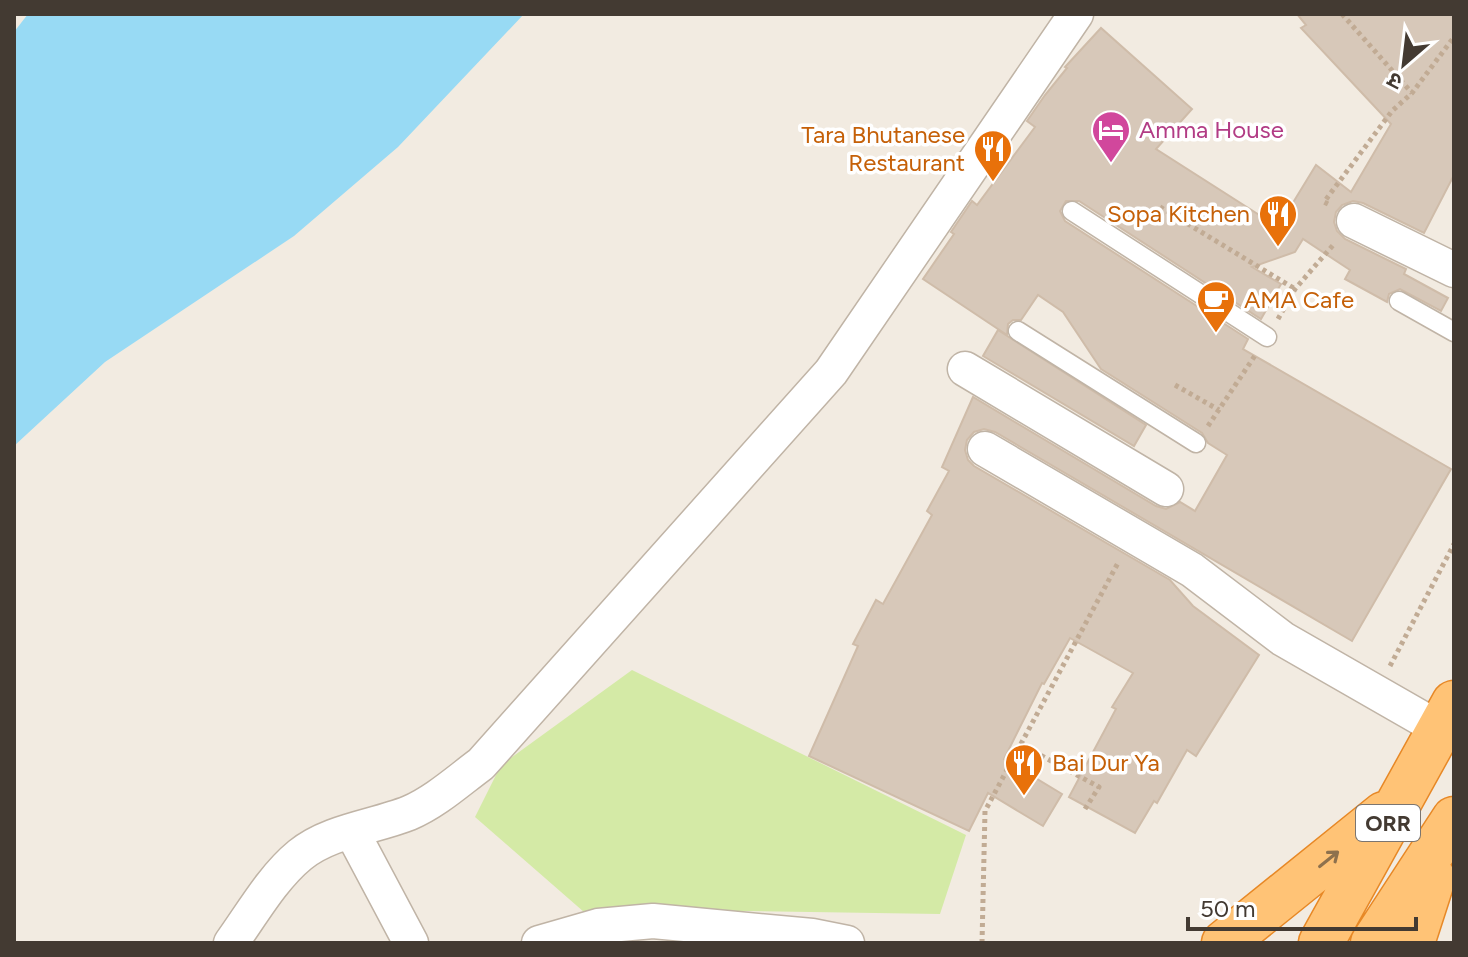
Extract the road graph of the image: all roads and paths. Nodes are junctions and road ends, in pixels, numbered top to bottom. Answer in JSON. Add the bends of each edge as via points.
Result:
{"nodes":[{"id":1,"x":1076,"y":14,"type":"edge"},
{"id":2,"x":1342,"y":14,"type":"edge"},
{"id":3,"x":1454,"y":37,"type":"edge"},
{"id":4,"x":1412,"y":93,"type":"junction"},
{"id":5,"x":1160,"y":207,"type":"dead end"},
{"id":6,"x":1072,"y":211,"type":"dead end"},
{"id":7,"x":1354,"y":221,"type":"junction"},
{"id":8,"x":1454,"y":270,"type":"edge"},
{"id":9,"x":1295,"y":289,"type":"junction"},
{"id":10,"x":1399,"y":301,"type":"dead end"},
{"id":11,"x":1018,"y":331,"type":"dead end"},
{"id":12,"x":1454,"y":332,"type":"edge"},
{"id":13,"x":1267,"y":337,"type":"junction"},
{"id":14,"x":965,"y":369,"type":"dead end"},
{"id":15,"x":1175,"y":385,"type":"dead end"},
{"id":16,"x":1219,"y":410,"type":"junction"},
{"id":17,"x":1196,"y":443,"type":"joint"},
{"id":18,"x":985,"y":449,"type":"dead end"},
{"id":19,"x":1166,"y":489,"type":"dead end"},
{"id":20,"x":1132,"y":536,"type":"junction"},
{"id":21,"x":1454,"y":544,"type":"edge"},
{"id":22,"x":1376,"y":692,"type":"junction"},
{"id":23,"x":1447,"y":716,"type":"edge"},
{"id":24,"x":1020,"y":744,"type":"junction"},
{"id":25,"x":1402,"y":800,"type":"junction"},
{"id":26,"x":1085,"y":809,"type":"dead end"},
{"id":27,"x":1452,"y":823,"type":"edge"},
{"id":28,"x":352,"y":832,"type":"junction"},
{"id":29,"x":231,"y":943,"type":"edge"},
{"id":30,"x":411,"y":943,"type":"edge"},
{"id":31,"x":539,"y":943,"type":"edge"},
{"id":32,"x":847,"y":943,"type":"edge"},
{"id":33,"x":982,"y":943,"type":"edge"},
{"id":34,"x":1224,"y":943,"type":"edge"},
{"id":35,"x":1321,"y":943,"type":"edge"},
{"id":36,"x":1373,"y":943,"type":"edge"},
{"id":37,"x":1412,"y":943,"type":"edge"}],
"edges":[{"from":1,"to":28,"type":"street","via":[[831,372],[481,764],[412,812]]},
{"from":2,"to":4,"type":"path"},
{"from":3,"to":4,"type":"path"},
{"from":4,"to":7,"type":"path","via":[[1392,111],[1324,202]]},
{"from":5,"to":9,"type":"path"},
{"from":6,"to":13,"type":"lane"},
{"from":7,"to":8,"type":"street"},
{"from":7,"to":9,"type":"path"},
{"from":9,"to":13,"type":"path"},
{"from":10,"to":12,"type":"lane"},
{"from":11,"to":17,"type":"lane"},
{"from":13,"to":16,"type":"path"},
{"from":14,"to":19,"type":"street"},
{"from":15,"to":16,"type":"path"},
{"from":16,"to":17,"type":"path"},
{"from":18,"to":20,"type":"street"},
{"from":20,"to":22,"type":"street","via":[[1192,570],[1283,639]]},
{"from":20,"to":24,"type":"path"},
{"from":21,"to":22,"type":"path"},
{"from":22,"to":23,"type":"street"},
{"from":23,"to":25,"type":"highway","number":"ORR"},
{"from":24,"to":26,"type":"path","via":[[1099,787]]},
{"from":24,"to":33,"type":"path","via":[[985,811]]},
{"from":34,"to":25,"type":"highway","one_way":true},
{"from":25,"to":35,"type":"highway","number":"ORR"},
{"from":27,"to":36,"type":"highway","number":"ORR"},
{"from":27,"to":37,"type":"highway","number":"ORR"},
{"from":28,"to":29,"type":"street","via":[[319,842],[300,855]]},
{"from":28,"to":30,"type":"street"},
{"from":31,"to":32,"type":"street","via":[[598,926],[653,921]]}]}
